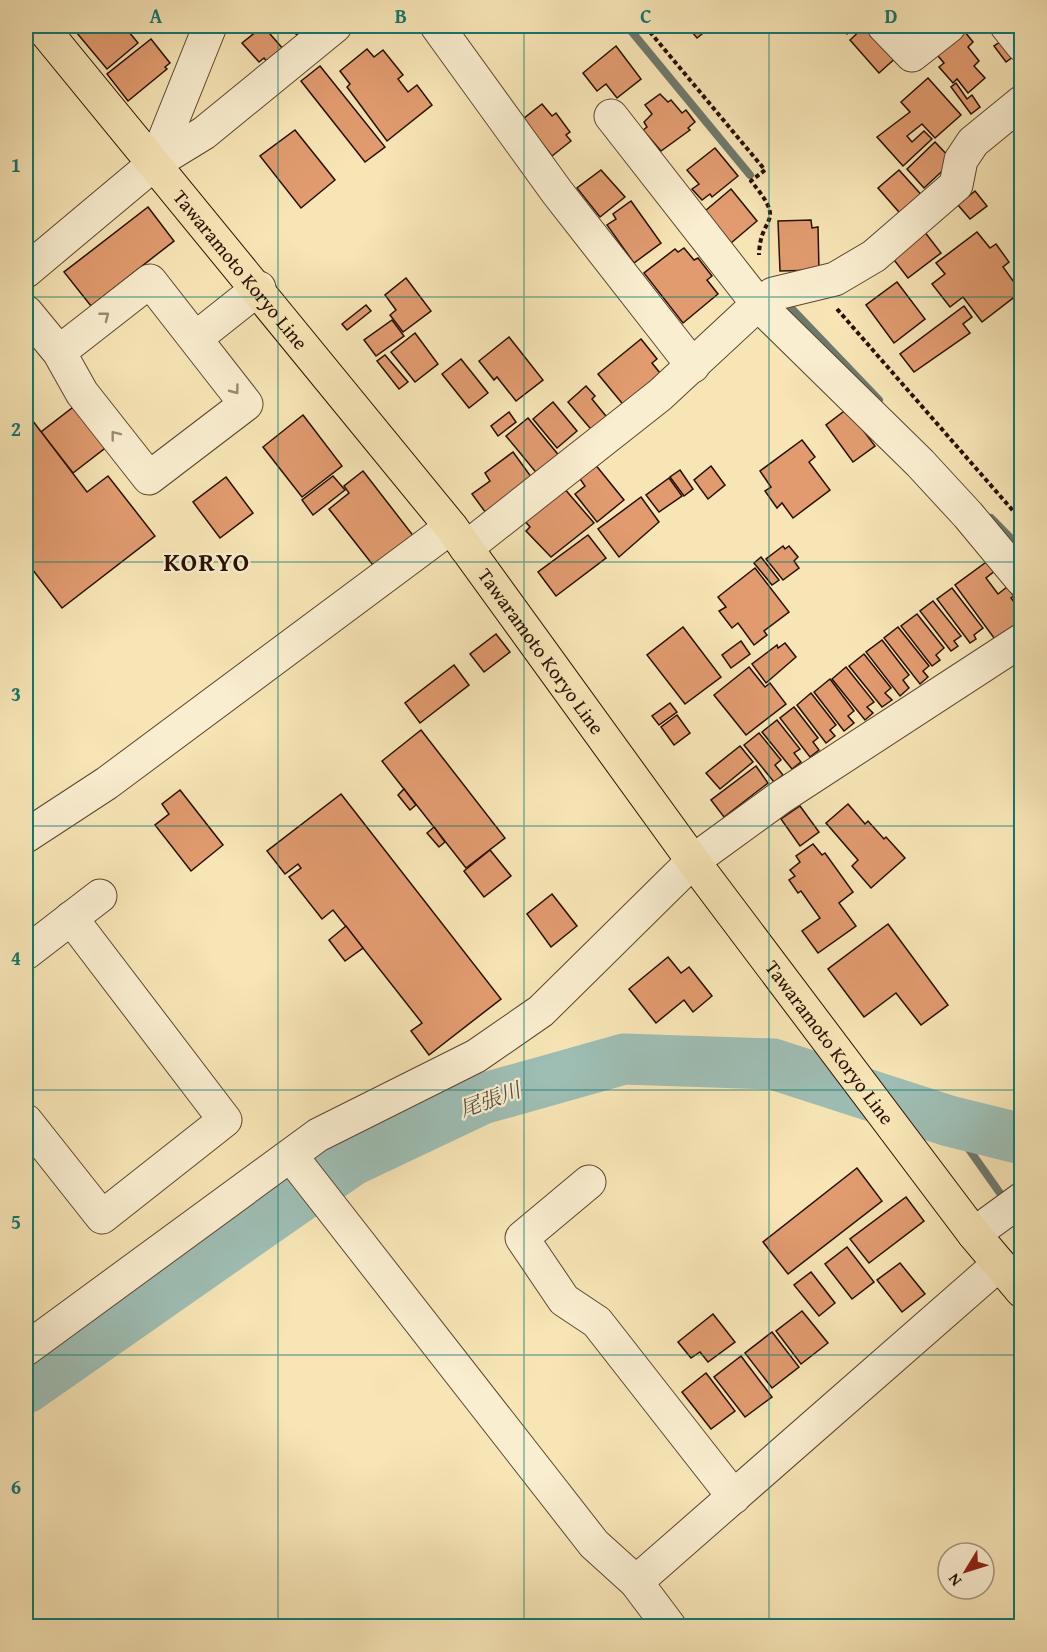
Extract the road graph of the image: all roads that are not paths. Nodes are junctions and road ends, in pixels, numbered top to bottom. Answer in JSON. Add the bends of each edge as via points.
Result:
{"nodes":[{"id":1,"x":41,"y":26,"type":"edge"},
{"id":2,"x":210,"y":26,"type":"edge"},
{"id":3,"x":335,"y":26,"type":"edge"},
{"id":4,"x":437,"y":26,"type":"edge"},
{"id":5,"x":884,"y":26,"type":"edge"},
{"id":6,"x":949,"y":26,"type":"edge"},
{"id":7,"x":1007,"y":26,"type":"edge"},
{"id":8,"x":1022,"y":45,"type":"edge"},
{"id":9,"x":1022,"y":102,"type":"edge"},
{"id":10,"x":611,"y":116,"type":"dead end"},
{"id":11,"x":155,"y":164,"type":"junction"},
{"id":12,"x":26,"y":271,"type":"edge"},
{"id":13,"x":259,"y":288,"type":"junction"},
{"id":14,"x":766,"y":299,"type":"junction"},
{"id":15,"x":26,"y":312,"type":"edge"},
{"id":16,"x":196,"y":338,"type":"junction"},
{"id":17,"x":59,"y":352,"type":"junction"},
{"id":18,"x":693,"y":366,"type":"junction"},
{"id":19,"x":459,"y":537,"type":"junction"},
{"id":20,"x":1022,"y":580,"type":"edge"},
{"id":21,"x":1022,"y":640,"type":"edge"},
{"id":22,"x":26,"y":836,"type":"edge"},
{"id":23,"x":693,"y":861,"type":"junction"},
{"id":24,"x":100,"y":896,"type":"dead end"},
{"id":25,"x":71,"y":918,"type":"junction"},
{"id":26,"x":26,"y":953,"type":"edge"},
{"id":27,"x":26,"y":1121,"type":"edge"},
{"id":28,"x":295,"y":1160,"type":"junction"},
{"id":29,"x":589,"y":1182,"type":"dead end"},
{"id":30,"x":1015,"y":1204,"type":"edge"},
{"id":31,"x":974,"y":1234,"type":"junction"},
{"id":32,"x":999,"y":1264,"type":"junction"},
{"id":33,"x":1022,"y":1291,"type":"edge"},
{"id":34,"x":26,"y":1349,"type":"edge"},
{"id":35,"x":734,"y":1497,"type":"junction"},
{"id":36,"x":636,"y":1582,"type":"junction"},
{"id":37,"x":669,"y":1626,"type":"edge"}],
"edges":[{"from":1,"to":11,"type":"main road","name":"Tawaramoto Koryo Line"},
{"from":2,"to":11,"type":"street"},
{"from":3,"to":11,"type":"street","via":[[204,133]]},
{"from":4,"to":18,"type":"street","via":[[557,192]]},
{"from":5,"to":6,"type":"street","via":[[912,55]]},
{"from":7,"to":8,"type":"street"},
{"from":9,"to":14,"type":"street","via":[[973,142],[962,160],[957,185],[874,256],[835,279]]},
{"from":10,"to":14,"type":"street"},
{"from":11,"to":12,"type":"street"},
{"from":11,"to":13,"type":"main road","name":"Tawaramoto Koryo Line"},
{"from":13,"to":16,"type":"street"},
{"from":13,"to":19,"type":"main road","name":"Tawaramoto Koryo Line"},
{"from":14,"to":18,"type":"street"},
{"from":14,"to":20,"type":"street","via":[[968,515]]},
{"from":15,"to":17,"type":"street"},
{"from":17,"to":16,"type":"street","one_way":true,"via":[[150,281]]},
{"from":16,"to":17,"type":"street","one_way":true,"via":[[246,404],[149,478],[82,393]]},
{"from":18,"to":19,"type":"street","via":[[660,395]]},
{"from":19,"to":22,"type":"street"},
{"from":19,"to":23,"type":"main road","name":"Tawaramoto Koryo Line"},
{"from":21,"to":23,"type":"street","via":[[782,797]]},
{"from":23,"to":28,"type":"street","via":[[541,1011],[476,1056],[318,1135]]},
{"from":23,"to":31,"type":"main road","name":"Tawaramoto Koryo Line"},
{"from":24,"to":25,"type":"street"},
{"from":25,"to":26,"type":"street"},
{"from":25,"to":27,"type":"street","via":[[225,1120],[102,1217]]},
{"from":28,"to":34,"type":"street"},
{"from":28,"to":36,"type":"street","via":[[594,1544]]},
{"from":29,"to":35,"type":"street","via":[[522,1238],[564,1300],[597,1322]]},
{"from":30,"to":31,"type":"street"},
{"from":31,"to":32,"type":"main road","name":"Tawaramoto Koryo Line"},
{"from":32,"to":33,"type":"main road","name":"Tawaramoto Koryo Line"},
{"from":32,"to":35,"type":"street"},
{"from":35,"to":36,"type":"street"},
{"from":36,"to":37,"type":"street"}]}
